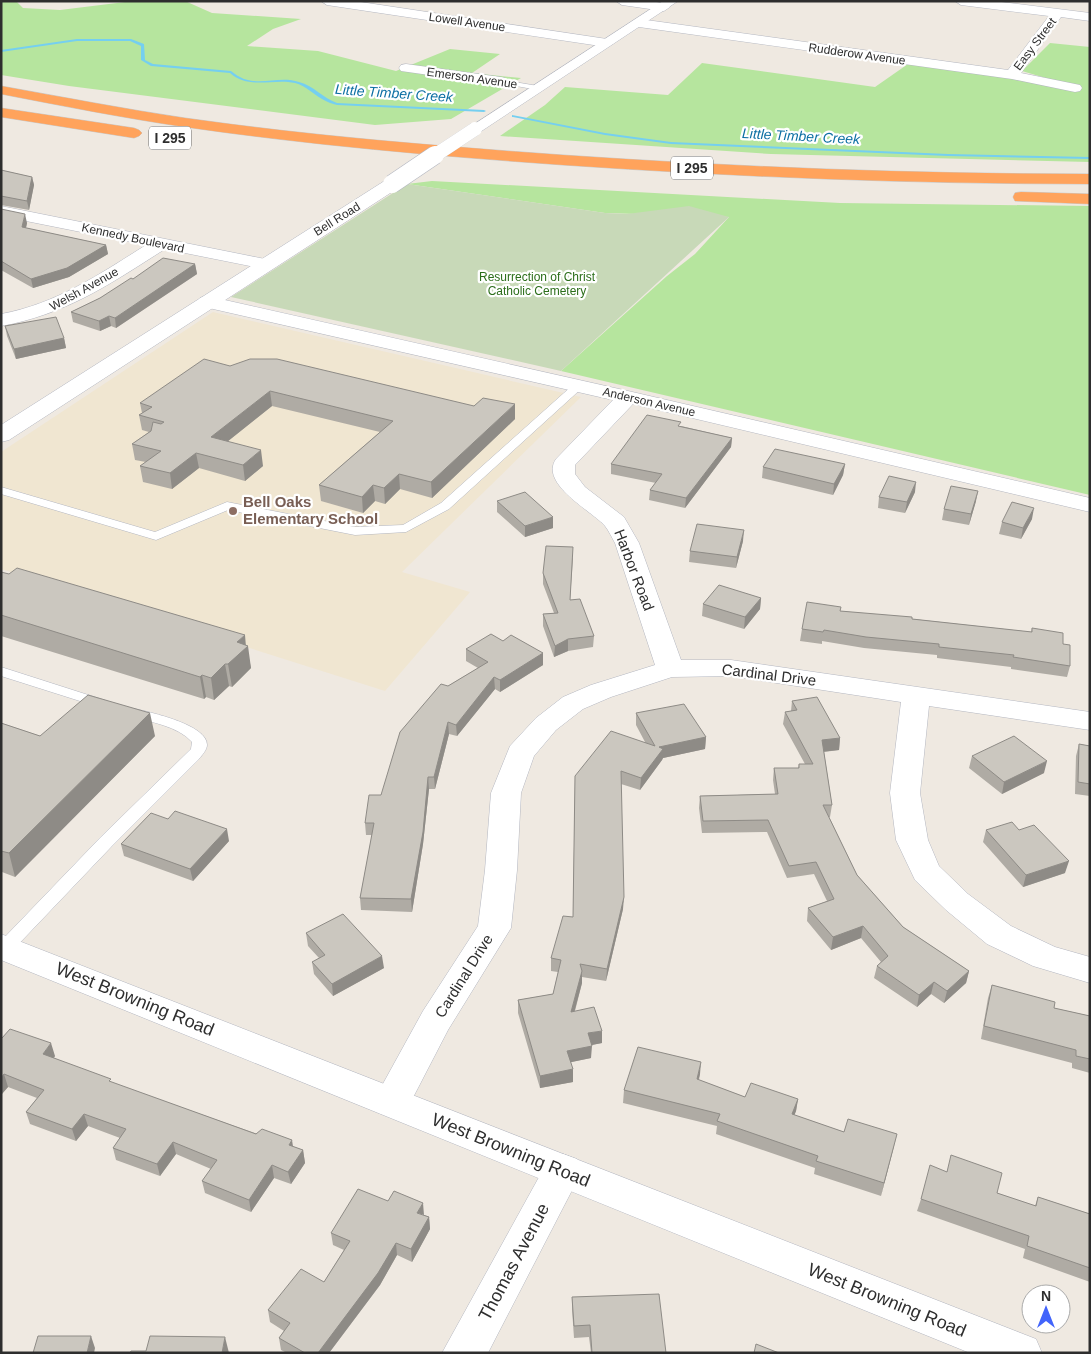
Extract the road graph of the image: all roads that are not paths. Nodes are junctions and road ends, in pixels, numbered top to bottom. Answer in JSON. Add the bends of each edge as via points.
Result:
{"nodes":[{"id":1,"x":327,"y":1,"type":"edge"},
{"id":2,"x":622,"y":1,"type":"edge"},
{"id":3,"x":961,"y":1,"type":"edge"},
{"id":4,"x":668,"y":4,"type":"edge"},
{"id":5,"x":1058,"y":13,"type":"junction"},
{"id":6,"x":1090,"y":17,"type":"edge"},
{"id":7,"x":639,"y":23,"type":"junction"},
{"id":8,"x":607,"y":43,"type":"junction"},
{"id":9,"x":406,"y":68,"type":"dead end"},
{"id":10,"x":1012,"y":75,"type":"junction"},
{"id":11,"x":500,"y":81,"type":"joint"},
{"id":12,"x":538,"y":88,"type":"junction"},
{"id":13,"x":1076,"y":88,"type":"dead end"},
{"id":14,"x":1,"y":90,"type":"edge"},
{"id":15,"x":1,"y":112,"type":"edge"},
{"id":16,"x":150,"y":135,"type":"dead end"},
{"id":17,"x":395,"y":163,"type":"dead end"},
{"id":18,"x":444,"y":167,"type":"dead end"},
{"id":19,"x":1090,"y":179,"type":"edge"},
{"id":20,"x":703,"y":185,"type":"dead end"},
{"id":21,"x":740,"y":187,"type":"dead end"},
{"id":22,"x":803,"y":190,"type":"dead end"},
{"id":23,"x":915,"y":193,"type":"dead end"},
{"id":24,"x":934,"y":194,"type":"dead end"},
{"id":25,"x":1090,"y":194,"type":"edge"},
{"id":26,"x":1002,"y":196,"type":"dead end"},
{"id":27,"x":1090,"y":199,"type":"edge"},
{"id":28,"x":1,"y":211,"type":"edge"},
{"id":29,"x":161,"y":244,"type":"junction"},
{"id":30,"x":264,"y":264,"type":"junction"},
{"id":31,"x":207,"y":302,"type":"junction"},
{"id":32,"x":1,"y":320,"type":"edge"},
{"id":33,"x":578,"y":386,"type":"junction"},
{"id":34,"x":628,"y":397,"type":"junction"},
{"id":35,"x":1,"y":435,"type":"edge"},
{"id":36,"x":1,"y":490,"type":"edge"},
{"id":37,"x":1090,"y":506,"type":"edge"},
{"id":38,"x":670,"y":669,"type":"junction"},
{"id":39,"x":1,"y":671,"type":"edge"},
{"id":40,"x":916,"y":694,"type":"junction"},
{"id":41,"x":1090,"y":721,"type":"edge"},
{"id":42,"x":3,"y":946,"type":"edge"},
{"id":43,"x":1090,"y":970,"type":"edge"},
{"id":44,"x":392,"y":1102,"type":"junction"},
{"id":45,"x":563,"y":1171,"type":"junction"},
{"id":46,"x":463,"y":1353,"type":"edge"},
{"id":47,"x":1022,"y":1353,"type":"edge"}],
"edges":[{"from":1,"to":8,"type":"street","name":"Lowell Avenue"},
{"from":2,"to":4,"type":"street"},
{"from":3,"to":5,"type":"street"},
{"from":4,"to":7,"type":"street","name":"Bell Road"},
{"from":5,"to":6,"type":"street"},
{"from":5,"to":10,"type":"street","name":"Easy Street"},
{"from":7,"to":8,"type":"street","name":"Bell Road"},
{"from":7,"to":10,"type":"street","name":"Rudderow Avenue"},
{"from":8,"to":12,"type":"street","name":"Bell Road"},
{"from":9,"to":11,"type":"street","name":"Emerson Avenue"},
{"from":10,"to":13,"type":"street","name":"Rudderow Avenue"},
{"from":11,"to":12,"type":"lane","name":"Emerson Avenue"},
{"from":12,"to":30,"type":"street","name":"Bell Road","bridge":true},
{"from":14,"to":19,"type":"highway","number":"I 295","via":[[195,124],[484,154],[794,173]]},
{"from":15,"to":16,"type":"highway","number":"I 295"},
{"from":17,"to":18,"type":"highway"},
{"from":20,"to":21,"type":"highway","number":"I 295"},
{"from":22,"to":23,"type":"highway"},
{"from":24,"to":25,"type":"highway"},
{"from":26,"to":27,"type":"highway"},
{"from":28,"to":29,"type":"street","name":"Kennedy Boulevard"},
{"from":29,"to":30,"type":"street","name":"Kennedy Boulevard"},
{"from":29,"to":32,"type":"street","name":"Welsh Avenue","via":[[72,298],[46,310]]},
{"from":30,"to":31,"type":"street","name":"Bell Road"},
{"from":31,"to":33,"type":"street","name":"Anderson Avenue"},
{"from":31,"to":35,"type":"street","name":"Bell Road"},
{"from":33,"to":34,"type":"street","name":"Anderson Avenue"},
{"from":33,"to":36,"type":"lane","via":[[445,506],[406,528],[355,531],[227,506],[156,536]]},
{"from":34,"to":37,"type":"street","name":"Anderson Avenue"},
{"from":34,"to":38,"type":"street","name":"Harbor Road","via":[[564,464],[564,474],[577,492],[615,522],[627,543]]},
{"from":38,"to":40,"type":"street","name":"Cardinal Drive","via":[[731,668]]},
{"from":38,"to":44,"type":"street","name":"Cardinal Drive","via":[[573,703],[546,724],[520,753],[506,793],[494,928],[435,1021]]},
{"from":39,"to":42,"type":"lane","via":[[169,724],[193,734],[200,747]]},
{"from":40,"to":41,"type":"street","name":"Cardinal Drive"},
{"from":40,"to":43,"type":"street","via":[[905,793],[912,840],[926,872],[999,935],[1045,957]]},
{"from":42,"to":44,"type":"street","name":"West Browning Road"},
{"from":44,"to":45,"type":"street","name":"West Browning Road"},
{"from":45,"to":46,"type":"street","name":"Thomas Avenue"},
{"from":45,"to":47,"type":"street","name":"West Browning Road"}]}
